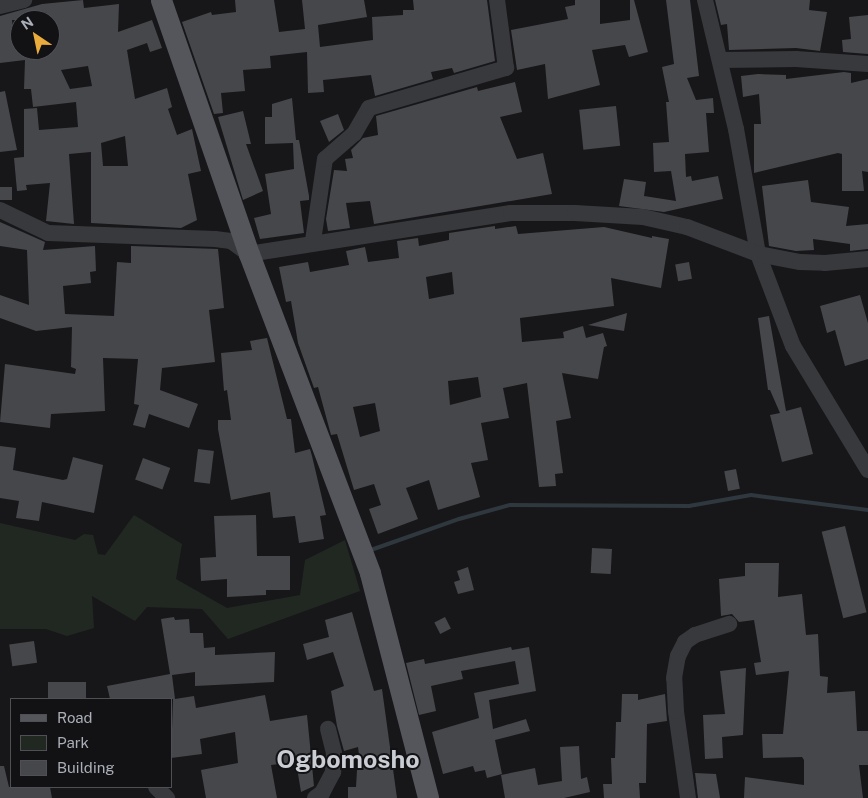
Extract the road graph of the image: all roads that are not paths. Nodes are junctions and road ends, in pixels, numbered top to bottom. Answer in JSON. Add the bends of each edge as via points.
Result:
{"nodes":[{"id":1,"x":24,"y":0,"type":"edge"},
{"id":2,"x":161,"y":0,"type":"edge"},
{"id":3,"x":497,"y":0,"type":"edge"},
{"id":4,"x":705,"y":0,"type":"edge"},
{"id":5,"x":0,"y":6,"type":"edge"},
{"id":6,"x":720,"y":60,"type":"junction"},
{"id":7,"x":868,"y":64,"type":"edge"},
{"id":8,"x":0,"y":210,"type":"edge"},
{"id":9,"x":313,"y":241,"type":"junction"},
{"id":10,"x":249,"y":254,"type":"junction"},
{"id":11,"x":758,"y":254,"type":"junction"},
{"id":12,"x":868,"y":259,"type":"edge"},
{"id":13,"x":868,"y":470,"type":"edge"},
{"id":14,"x":729,"y":624,"type":"dead end"},
{"id":15,"x":328,"y":729,"type":"dead end"},
{"id":16,"x":157,"y":788,"type":"edge"},
{"id":17,"x":167,"y":798,"type":"edge"},
{"id":18,"x":315,"y":798,"type":"edge"},
{"id":19,"x":428,"y":798,"type":"edge"},
{"id":20,"x":688,"y":798,"type":"edge"}],
"edges":[{"from":1,"to":5,"type":"street"},
{"from":2,"to":10,"type":"main road"},
{"from":3,"to":9,"type":"street","via":[[506,68],[369,108],[354,134],[325,160]]},
{"from":4,"to":6,"type":"street"},
{"from":6,"to":7,"type":"street","via":[[796,59]]},
{"from":6,"to":11,"type":"street"},
{"from":8,"to":10,"type":"street","via":[[48,233],[215,239],[231,241]]},
{"from":9,"to":10,"type":"street"},
{"from":9,"to":11,"type":"street","via":[[511,213],[575,213],[660,221],[687,227]]},
{"from":10,"to":19,"type":"main road","via":[[370,573]]},
{"from":11,"to":12,"type":"street","via":[[825,263]]},
{"from":11,"to":13,"type":"street","via":[[793,346]]},
{"from":14,"to":20,"type":"street","via":[[695,635],[686,642],[678,656],[674,678],[676,712]]},
{"from":15,"to":18,"type":"street","via":[[334,752],[333,772],[322,793]]},
{"from":16,"to":17,"type":"street"}]}
